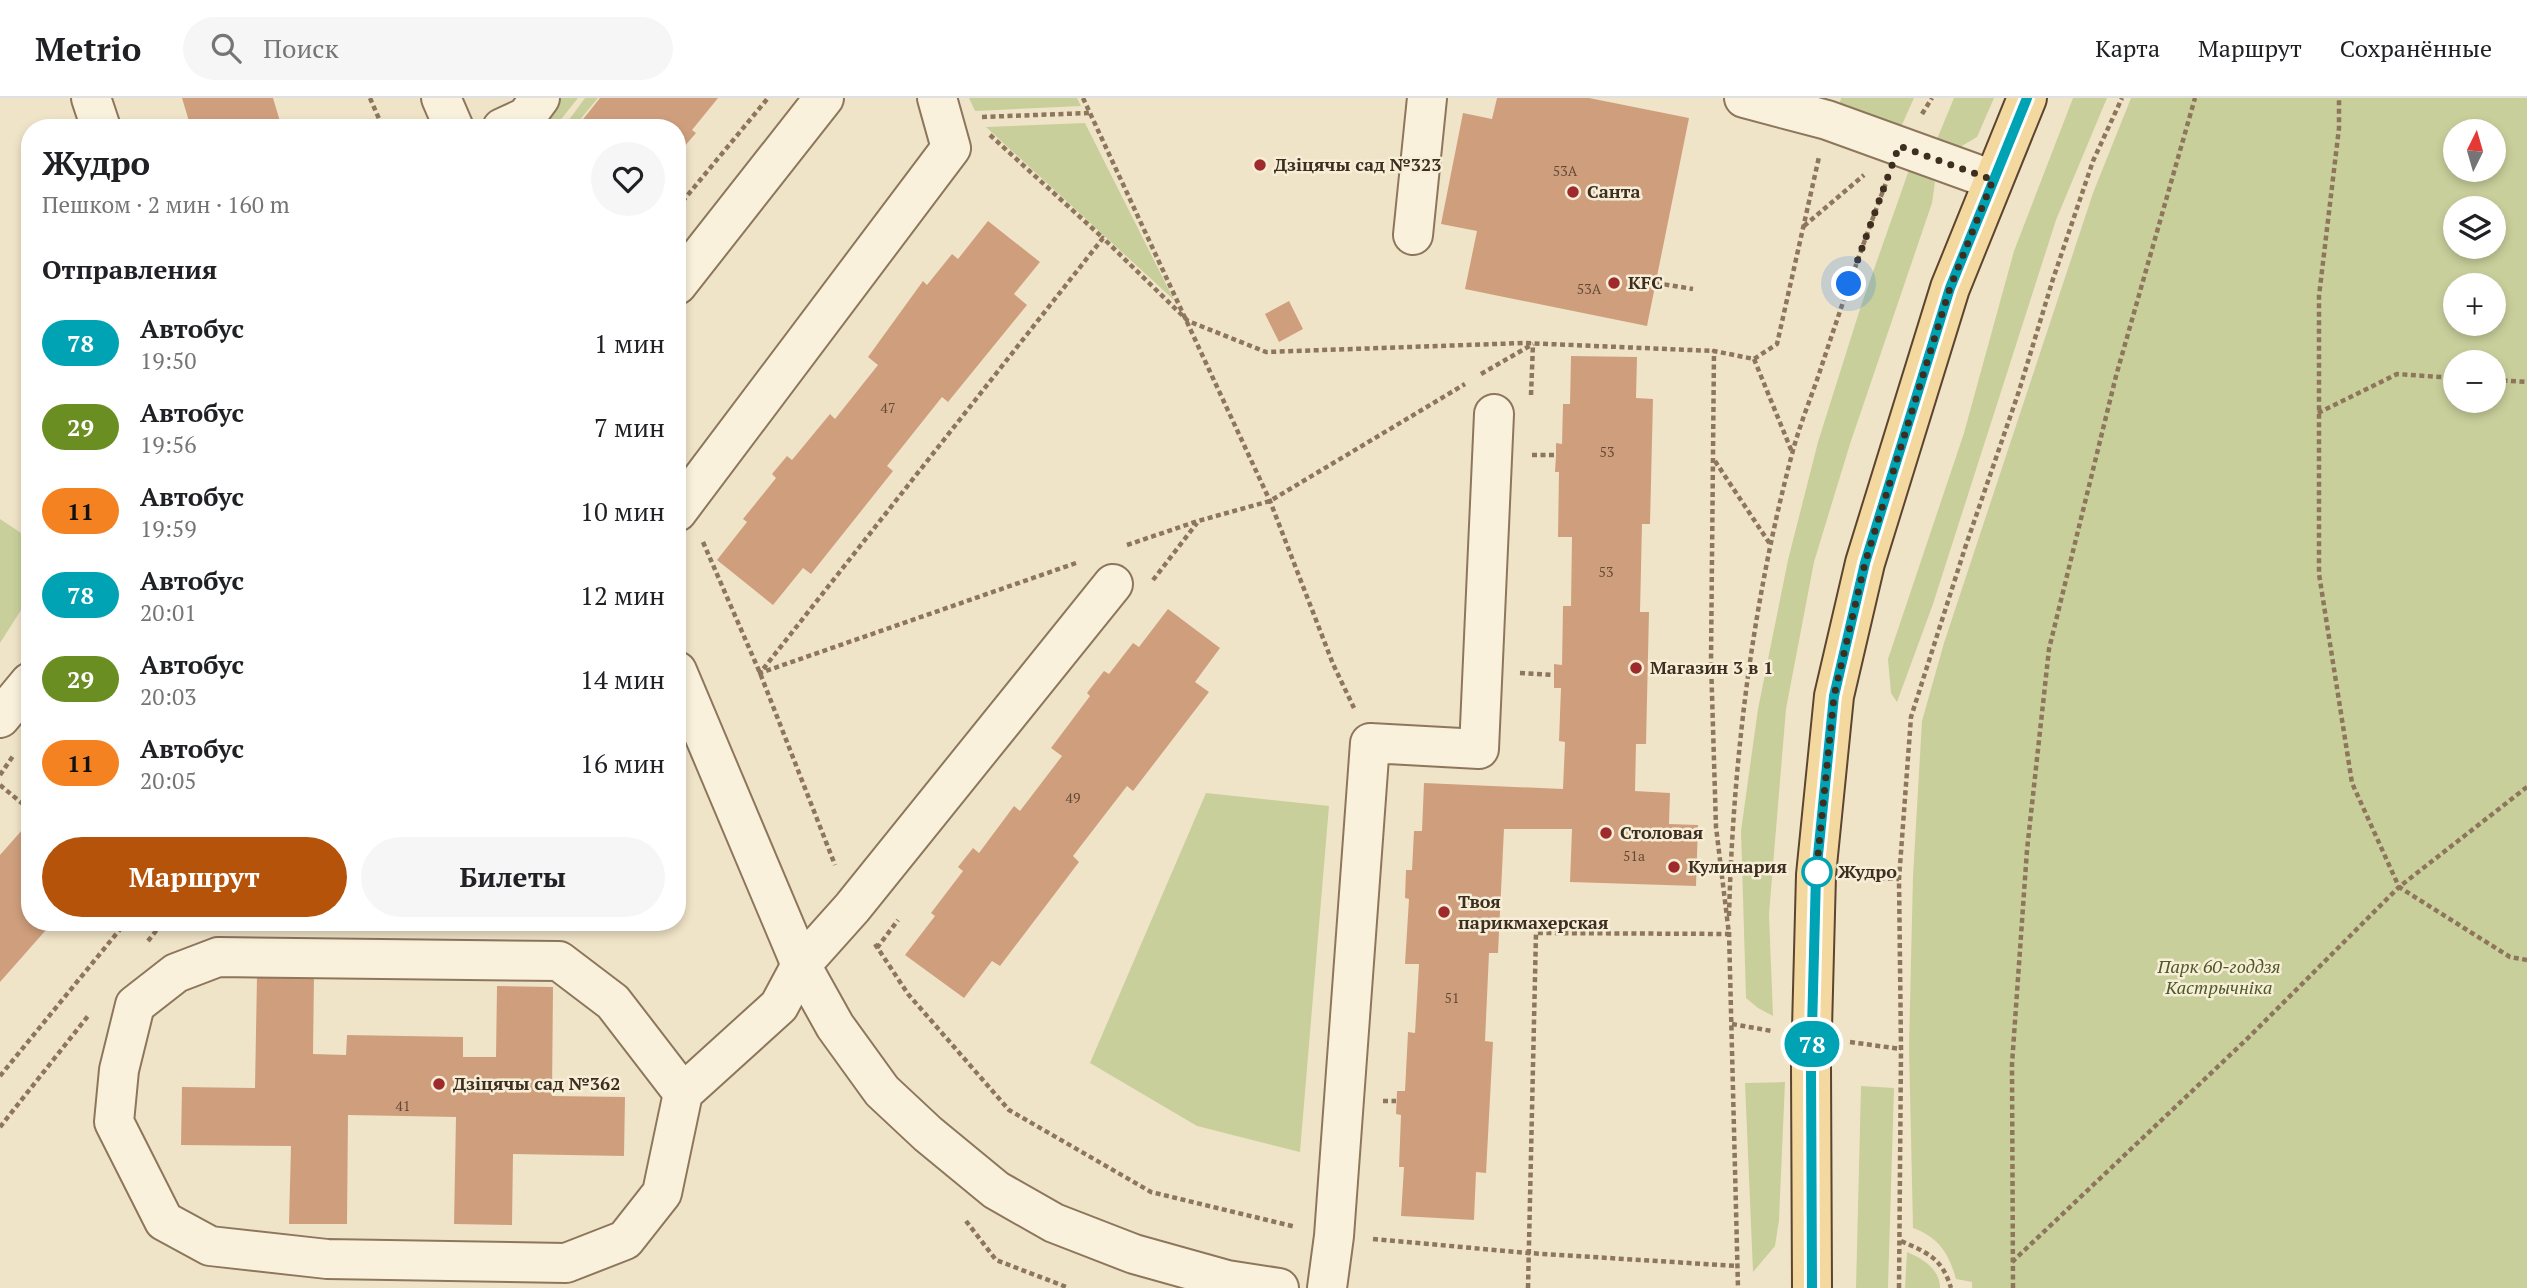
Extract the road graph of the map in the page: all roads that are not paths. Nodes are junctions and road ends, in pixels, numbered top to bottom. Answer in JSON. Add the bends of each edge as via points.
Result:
{"nodes":[{"id":1,"x":91,"y":98,"type":"edge"},
{"id":2,"x":540,"y":98,"type":"edge"},
{"id":3,"x":824,"y":98,"type":"edge"},
{"id":4,"x":937,"y":98,"type":"edge"},
{"id":5,"x":1427,"y":98,"type":"edge"},
{"id":6,"x":1744,"y":98,"type":"edge"},
{"id":7,"x":2027,"y":98,"type":"edge"},
{"id":8,"x":98,"y":119,"type":"edge"},
{"id":9,"x":522,"y":119,"type":"edge"},
{"id":10,"x":1993,"y":180,"type":"junction"},
{"id":11,"x":1413,"y":235,"type":"dead end"},
{"id":12,"x":686,"y":274,"type":"edge"},
{"id":13,"x":1494,"y":414,"type":"dead end"},
{"id":14,"x":689,"y":525,"type":"edge"},
{"id":15,"x":1113,"y":584,"type":"dead end"},
{"id":16,"x":686,"y":692,"type":"edge"},
{"id":17,"x":21,"y":693,"type":"edge"},
{"id":18,"x":0,"y":718,"type":"edge"},
{"id":19,"x":801,"y":965,"type":"junction"},
{"id":20,"x":683,"y":1093,"type":"junction"},
{"id":21,"x":1279,"y":1288,"type":"edge"},
{"id":22,"x":1327,"y":1288,"type":"edge"},
{"id":23,"x":1812,"y":1288,"type":"edge"}],
"edges":[{"from":1,"to":8,"type":"lane"},
{"from":2,"to":9,"type":"lane"},
{"from":3,"to":12,"type":"lane"},
{"from":4,"to":14,"type":"lane","via":[[951,148]]},
{"from":5,"to":11,"type":"lane"},
{"from":6,"to":10,"type":"lane","via":[[1827,120]]},
{"from":7,"to":10,"type":"main road"},
{"from":10,"to":23,"type":"main road","via":[[1950,288],[1865,563],[1834,696],[1816,875]]},
{"from":13,"to":22,"type":"lane","via":[[1479,749],[1370,743]]},
{"from":15,"to":19,"type":"lane"},
{"from":16,"to":19,"type":"lane"},
{"from":17,"to":18,"type":"lane"},
{"from":19,"to":20,"type":"lane","via":[[779,1006]]},
{"from":19,"to":21,"type":"lane","via":[[835,1026],[882,1091],[996,1191],[1054,1223],[1133,1254],[1227,1280]]},
{"from":20,"to":20,"type":"lane","via":[[613,1002],[559,961],[218,957],[176,973],[135,1005],[119,1070],[114,1122],[164,1221],[210,1247],[327,1259],[566,1263],[625,1240],[662,1193]]}]}
